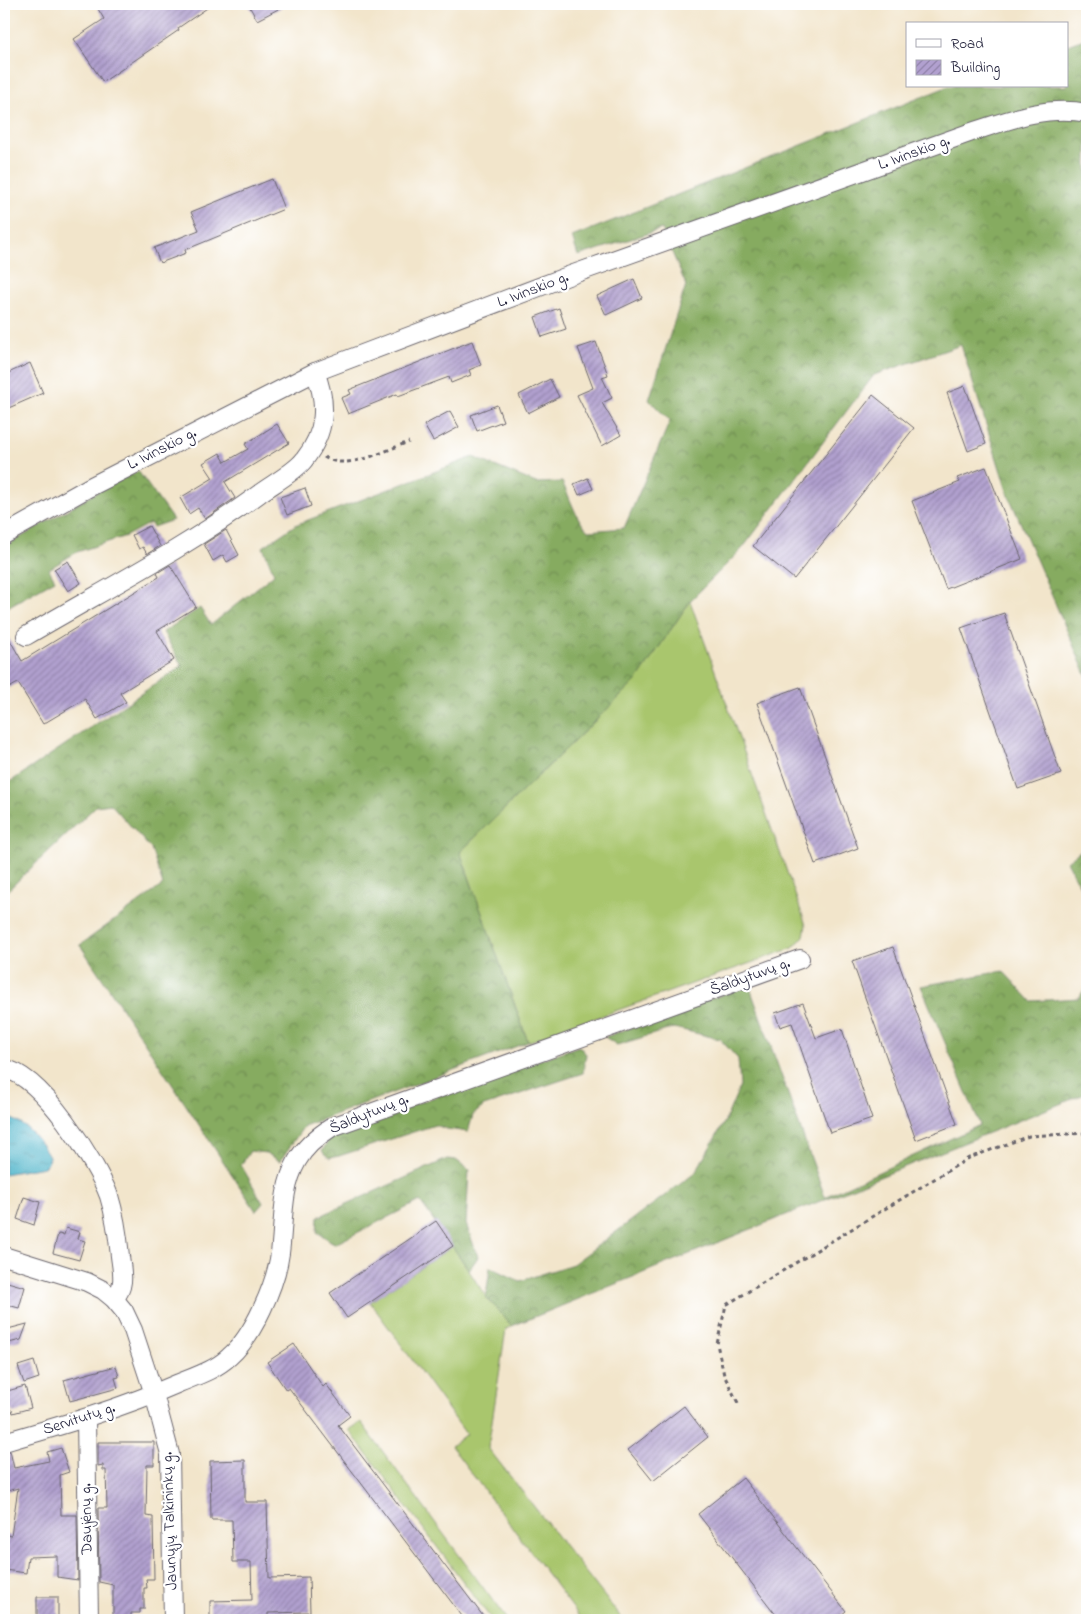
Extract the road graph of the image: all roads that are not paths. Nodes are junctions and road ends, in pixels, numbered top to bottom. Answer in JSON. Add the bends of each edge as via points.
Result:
{"nodes":[{"id":1,"x":1087,"y":113,"type":"edge"},
{"id":2,"x":315,"y":372,"type":"junction"},
{"id":3,"x":4,"y":535,"type":"edge"},
{"id":4,"x":26,"y":636,"type":"dead end"},
{"id":5,"x":800,"y":959,"type":"dead end"},
{"id":6,"x":4,"y":1069,"type":"edge"},
{"id":7,"x":4,"y":1256,"type":"edge"},
{"id":8,"x":114,"y":1299,"type":"junction"},
{"id":9,"x":154,"y":1394,"type":"junction"},
{"id":10,"x":86,"y":1418,"type":"junction"},
{"id":11,"x":4,"y":1442,"type":"edge"},
{"id":12,"x":89,"y":1620,"type":"edge"},
{"id":13,"x":173,"y":1620,"type":"edge"}],
"edges":[{"from":1,"to":2,"type":"street","name":"L. Ivinskio g.","via":[[1046,111],[987,127],[568,276]]},
{"from":2,"to":3,"type":"street","name":"L. Ivinskio g.","via":[[96,483]]},
{"from":2,"to":4,"type":"street","via":[[321,386],[324,414],[322,428],[304,461],[219,524]]},
{"from":5,"to":9,"type":"street","name":"Šaldytuvų g.","via":[[332,1127],[314,1140],[297,1161],[287,1186],[280,1255],[272,1288],[240,1344],[215,1368]]},
{"from":6,"to":8,"type":"street","via":[[29,1082],[73,1130],[109,1195],[118,1236],[123,1284]]},
{"from":7,"to":8,"type":"street","via":[[88,1282]]},
{"from":8,"to":9,"type":"street","via":[[133,1330]]},
{"from":9,"to":10,"type":"street","name":"Servitutų g."},
{"from":9,"to":13,"type":"street","name":"Jaunųjų Talkininkų g.","via":[[170,1454]]},
{"from":10,"to":11,"type":"street","name":"Servitutų g."},
{"from":10,"to":12,"type":"street","name":"Daujėnų g."}]}
